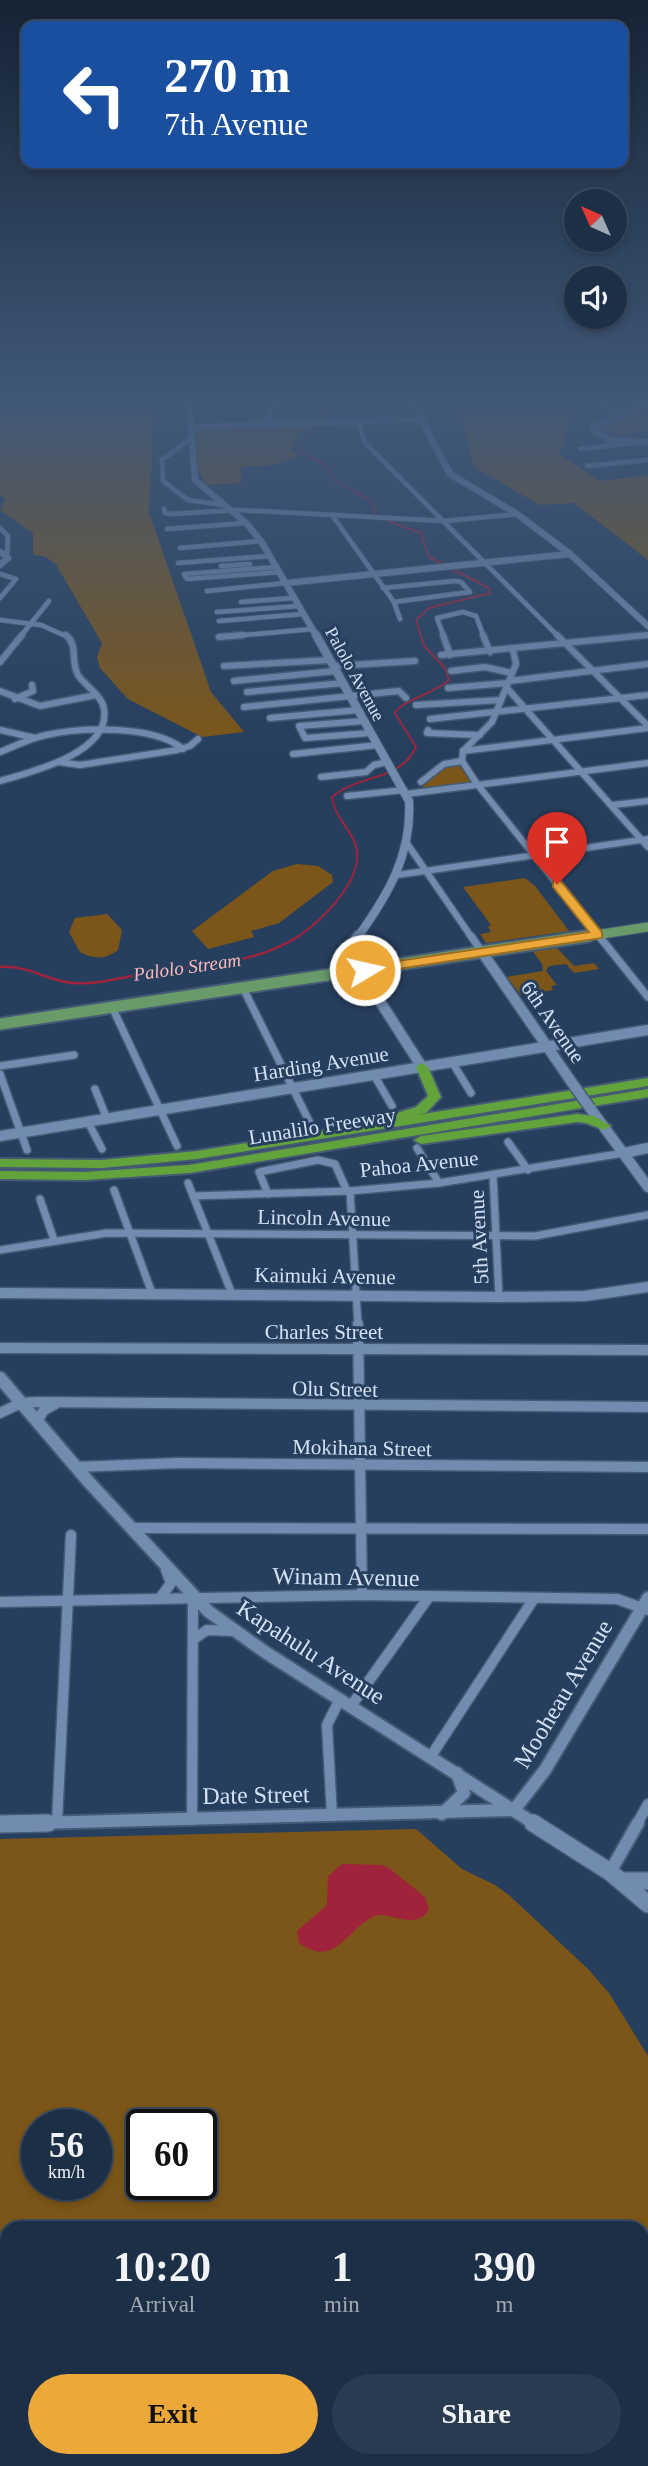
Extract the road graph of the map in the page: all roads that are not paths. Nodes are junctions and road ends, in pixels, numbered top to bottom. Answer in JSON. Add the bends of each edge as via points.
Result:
{"nodes":[{"id":1,"x":238,"y":517,"type":"edge"},
{"id":2,"x":334,"y":517,"type":"edge"},
{"id":3,"x":381,"y":517,"type":"edge"},
{"id":4,"x":441,"y":517,"type":"edge"},
{"id":5,"x":485,"y":517,"type":"edge"},
{"id":6,"x":521,"y":517,"type":"edge"},
{"id":7,"x":445,"y":521,"type":"junction"},
{"id":8,"x":246,"y":523,"type":"junction"},
{"id":9,"x":0,"y":528,"type":"edge"},
{"id":10,"x":167,"y":530,"type":"dead end"},
{"id":11,"x":261,"y":541,"type":"junction"},
{"id":12,"x":180,"y":548,"type":"dead end"},
{"id":13,"x":0,"y":552,"type":"edge"},
{"id":14,"x":570,"y":554,"type":"junction"},
{"id":15,"x":7,"y":557,"type":"junction"},
{"id":16,"x":486,"y":562,"type":"junction"},
{"id":17,"x":178,"y":563,"type":"dead end"},
{"id":18,"x":275,"y":564,"type":"junction"},
{"id":19,"x":0,"y":565,"type":"edge"},
{"id":20,"x":178,"y":570,"type":"dead end"},
{"id":21,"x":0,"y":574,"type":"edge"},
{"id":22,"x":375,"y":574,"type":"junction"},
{"id":23,"x":286,"y":583,"type":"junction"},
{"id":24,"x":383,"y":588,"type":"junction"},
{"id":25,"x":207,"y":590,"type":"dead end"},
{"id":26,"x":3,"y":591,"type":"edge"},
{"id":27,"x":0,"y":598,"type":"edge"},
{"id":28,"x":295,"y":598,"type":"junction"},
{"id":29,"x":49,"y":601,"type":"dead end"},
{"id":30,"x":242,"y":602,"type":"dead end"},
{"id":31,"x":394,"y":602,"type":"junction"},
{"id":32,"x":299,"y":606,"type":"junction"},
{"id":33,"x":217,"y":612,"type":"dead end"},
{"id":34,"x":303,"y":614,"type":"junction"},
{"id":35,"x":400,"y":619,"type":"dead end"},
{"id":36,"x":0,"y":620,"type":"edge"},
{"id":37,"x":219,"y":621,"type":"dead end"},
{"id":38,"x":31,"y":623,"type":"junction"},
{"id":39,"x":648,"y":626,"type":"edge"},
{"id":40,"x":313,"y":629,"type":"junction"},
{"id":41,"x":648,"y":635,"type":"edge"},
{"id":42,"x":219,"y":637,"type":"dead end"},
{"id":43,"x":567,"y":644,"type":"junction"},
{"id":44,"x":513,"y":650,"type":"junction"},
{"id":45,"x":490,"y":652,"type":"junction"},
{"id":46,"x":441,"y":655,"type":"dead end"},
{"id":47,"x":450,"y":655,"type":"junction"},
{"id":48,"x":415,"y":661,"type":"dead end"},
{"id":49,"x":0,"y":662,"type":"edge"},
{"id":50,"x":648,"y":664,"type":"edge"},
{"id":51,"x":333,"y":665,"type":"junction"},
{"id":52,"x":224,"y":666,"type":"dead end"},
{"id":53,"x":593,"y":670,"type":"junction"},
{"id":54,"x":452,"y":671,"type":"dead end"},
{"id":55,"x":512,"y":673,"type":"junction"},
{"id":56,"x":234,"y":681,"type":"dead end"},
{"id":57,"x":344,"y":683,"type":"junction"},
{"id":58,"x":508,"y":683,"type":"junction"},
{"id":59,"x":32,"y":685,"type":"dead end"},
{"id":60,"x":448,"y":688,"type":"dead end"},
{"id":61,"x":0,"y":691,"type":"edge"},
{"id":62,"x":247,"y":692,"type":"dead end"},
{"id":63,"x":96,"y":695,"type":"junction"},
{"id":64,"x":648,"y":695,"type":"edge"},
{"id":65,"x":353,"y":697,"type":"junction"},
{"id":66,"x":406,"y":698,"type":"dead end"},
{"id":67,"x":621,"y":698,"type":"junction"},
{"id":68,"x":15,"y":699,"type":"junction"},
{"id":69,"x":501,"y":700,"type":"junction"},
{"id":70,"x":416,"y":705,"type":"dead end"},
{"id":71,"x":244,"y":707,"type":"dead end"},
{"id":72,"x":359,"y":710,"type":"junction"},
{"id":73,"x":527,"y":710,"type":"junction"},
{"id":74,"x":496,"y":714,"type":"junction"},
{"id":75,"x":270,"y":718,"type":"dead end"},
{"id":76,"x":430,"y":719,"type":"dead end"},
{"id":77,"x":364,"y":721,"type":"junction"},
{"id":78,"x":648,"y":727,"type":"edge"},
{"id":79,"x":0,"y":730,"type":"edge"},
{"id":80,"x":428,"y":730,"type":"dead end"},
{"id":81,"x":100,"y":732,"type":"junction"},
{"id":82,"x":370,"y":733,"type":"junction"},
{"id":83,"x":480,"y":736,"type":"junction"},
{"id":84,"x":35,"y":738,"type":"junction"},
{"id":85,"x":198,"y":739,"type":"dead end"},
{"id":86,"x":554,"y":740,"type":"junction"},
{"id":87,"x":378,"y":745,"type":"junction"},
{"id":88,"x":183,"y":749,"type":"junction"},
{"id":89,"x":463,"y":751,"type":"junction"},
{"id":90,"x":0,"y":752,"type":"edge"},
{"id":91,"x":293,"y":754,"type":"dead end"},
{"id":92,"x":462,"y":761,"type":"junction"},
{"id":93,"x":59,"y":762,"type":"junction"},
{"id":94,"x":648,"y":763,"type":"edge"},
{"id":95,"x":389,"y":764,"type":"junction"},
{"id":96,"x":582,"y":772,"type":"junction"},
{"id":97,"x":321,"y":777,"type":"dead end"},
{"id":98,"x":0,"y":781,"type":"edge"},
{"id":99,"x":422,"y":782,"type":"dead end"},
{"id":100,"x":477,"y":784,"type":"junction"},
{"id":101,"x":405,"y":792,"type":"junction"},
{"id":102,"x":347,"y":796,"type":"dead end"},
{"id":103,"x":648,"y":801,"type":"edge"},
{"id":104,"x":613,"y":806,"type":"junction"},
{"id":105,"x":645,"y":840,"type":"edge"},
{"id":106,"x":406,"y":842,"type":"junction"},
{"id":107,"x":648,"y":846,"type":"edge"},
{"id":108,"x":534,"y":856,"type":"junction"},
{"id":109,"x":426,"y":871,"type":"junction"},
{"id":110,"x":397,"y":875,"type":"junction"},
{"id":111,"x":648,"y":928,"type":"edge"},
{"id":112,"x":597,"y":935,"type":"junction"},
{"id":113,"x":482,"y":953,"type":"junction"},
{"id":114,"x":345,"y":954,"type":"junction"},
{"id":115,"x":366,"y":970,"type":"junction"},
{"id":116,"x":332,"y":973,"type":"junction"},
{"id":117,"x":274,"y":987,"type":"junction"},
{"id":118,"x":243,"y":988,"type":"junction"},
{"id":119,"x":648,"y":997,"type":"edge"},
{"id":120,"x":113,"y":1009,"type":"junction"},
{"id":121,"x":0,"y":1024,"type":"edge"},
{"id":122,"x":648,"y":1030,"type":"edge"},
{"id":123,"x":546,"y":1047,"type":"junction"},
{"id":124,"x":74,"y":1055,"type":"dead end"},
{"id":125,"x":452,"y":1062,"type":"junction"},
{"id":126,"x":0,"y":1066,"type":"edge"},
{"id":127,"x":422,"y":1067,"type":"junction"},
{"id":128,"x":0,"y":1074,"type":"edge"},
{"id":129,"x":374,"y":1075,"type":"junction"},
{"id":130,"x":648,"y":1082,"type":"edge"},
{"id":131,"x":95,"y":1088,"type":"dead end"},
{"id":132,"x":292,"y":1089,"type":"junction"},
{"id":133,"x":471,"y":1093,"type":"dead end"},
{"id":134,"x":648,"y":1093,"type":"edge"},
{"id":135,"x":392,"y":1106,"type":"dead end"},
{"id":136,"x":590,"y":1108,"type":"junction"},
{"id":137,"x":158,"y":1110,"type":"junction"},
{"id":138,"x":577,"y":1118,"type":"junction"},
{"id":139,"x":107,"y":1119,"type":"junction"},
{"id":140,"x":88,"y":1122,"type":"junction"},
{"id":141,"x":310,"y":1123,"type":"dead end"},
{"id":142,"x":604,"y":1126,"type":"junction"},
{"id":143,"x":19,"y":1133,"type":"junction"},
{"id":144,"x":0,"y":1136,"type":"edge"},
{"id":145,"x":508,"y":1142,"type":"dead end"},
{"id":146,"x":177,"y":1146,"type":"dead end"},
{"id":147,"x":250,"y":1148,"type":"junction"},
{"id":148,"x":417,"y":1148,"type":"dead end"},
{"id":149,"x":648,"y":1148,"type":"edge"},
{"id":150,"x":102,"y":1149,"type":"dead end"},
{"id":151,"x":27,"y":1150,"type":"dead end"},
{"id":152,"x":624,"y":1153,"type":"junction"},
{"id":153,"x":283,"y":1154,"type":"junction"},
{"id":154,"x":0,"y":1163,"type":"edge"},
{"id":155,"x":527,"y":1170,"type":"junction"},
{"id":156,"x":0,"y":1175,"type":"edge"},
{"id":157,"x":493,"y":1175,"type":"junction"},
{"id":158,"x":188,"y":1183,"type":"dead end"},
{"id":159,"x":439,"y":1183,"type":"junction"},
{"id":160,"x":648,"y":1186,"type":"edge"},
{"id":161,"x":114,"y":1190,"type":"dead end"},
{"id":162,"x":349,"y":1191,"type":"junction"},
{"id":163,"x":268,"y":1194,"type":"junction"},
{"id":164,"x":193,"y":1196,"type":"junction"},
{"id":165,"x":40,"y":1199,"type":"dead end"},
{"id":166,"x":648,"y":1215,"type":"edge"},
{"id":167,"x":131,"y":1234,"type":"junction"},
{"id":168,"x":206,"y":1234,"type":"junction"},
{"id":169,"x":354,"y":1236,"type":"junction"},
{"id":170,"x":495,"y":1236,"type":"junction"},
{"id":171,"x":54,"y":1240,"type":"junction"},
{"id":172,"x":0,"y":1250,"type":"edge"},
{"id":173,"x":647,"y":1288,"type":"edge"},
{"id":174,"x":0,"y":1293,"type":"edge"},
{"id":175,"x":152,"y":1293,"type":"junction"},
{"id":176,"x":232,"y":1294,"type":"junction"},
{"id":177,"x":358,"y":1296,"type":"junction"},
{"id":178,"x":499,"y":1297,"type":"junction"},
{"id":179,"x":0,"y":1348,"type":"edge"},
{"id":180,"x":359,"y":1349,"type":"junction"},
{"id":181,"x":648,"y":1350,"type":"edge"},
{"id":182,"x":0,"y":1378,"type":"edge"},
{"id":183,"x":57,"y":1403,"type":"junction"},
{"id":184,"x":21,"y":1404,"type":"junction"},
{"id":185,"x":358,"y":1407,"type":"junction"},
{"id":186,"x":648,"y":1407,"type":"edge"},
{"id":187,"x":0,"y":1413,"type":"edge"},
{"id":188,"x":37,"y":1421,"type":"junction"},
{"id":189,"x":76,"y":1466,"type":"junction"},
{"id":190,"x":360,"y":1466,"type":"junction"},
{"id":191,"x":648,"y":1467,"type":"edge"},
{"id":192,"x":131,"y":1528,"type":"junction"},
{"id":193,"x":360,"y":1528,"type":"junction"},
{"id":194,"x":648,"y":1529,"type":"edge"},
{"id":195,"x":71,"y":1535,"type":"dead end"},
{"id":196,"x":163,"y":1563,"type":"junction"},
{"id":197,"x":362,"y":1595,"type":"junction"},
{"id":198,"x":193,"y":1596,"type":"junction"},
{"id":199,"x":161,"y":1597,"type":"junction"},
{"id":200,"x":428,"y":1598,"type":"junction"},
{"id":201,"x":68,"y":1600,"type":"junction"},
{"id":202,"x":533,"y":1600,"type":"junction"},
{"id":203,"x":0,"y":1602,"type":"edge"},
{"id":204,"x":646,"y":1605,"type":"edge"},
{"id":205,"x":235,"y":1631,"type":"junction"},
{"id":206,"x":194,"y":1639,"type":"junction"},
{"id":207,"x":345,"y":1702,"type":"junction"},
{"id":208,"x":431,"y":1756,"type":"junction"},
{"id":209,"x":457,"y":1773,"type":"junction"},
{"id":210,"x":648,"y":1804,"type":"edge"},
{"id":211,"x":514,"y":1810,"type":"junction"},
{"id":212,"x":442,"y":1814,"type":"junction"},
{"id":213,"x":332,"y":1816,"type":"junction"},
{"id":214,"x":192,"y":1820,"type":"junction"},
{"id":215,"x":57,"y":1822,"type":"junction"},
{"id":216,"x":0,"y":1824,"type":"edge"},
{"id":217,"x":616,"y":1876,"type":"junction"},
{"id":218,"x":648,"y":1881,"type":"edge"},
{"id":219,"x":648,"y":1904,"type":"edge"}],
"edges":[{"from":1,"to":8,"type":"street","name":"Palolo Avenue"},
{"from":2,"to":22,"type":"street"},
{"from":3,"to":7,"type":"street"},
{"from":4,"to":7,"type":"street"},
{"from":5,"to":7,"type":"street"},
{"from":6,"to":14,"type":"street"},
{"from":7,"to":16,"type":"street"},
{"from":8,"to":10,"type":"street"},
{"from":8,"to":11,"type":"street","name":"Palolo Avenue"},
{"from":9,"to":15,"type":"street","via":[[8,536]]},
{"from":11,"to":12,"type":"street"},
{"from":11,"to":18,"type":"street","name":"Palolo Avenue"},
{"from":13,"to":15,"type":"street"},
{"from":14,"to":16,"type":"street"},
{"from":14,"to":39,"type":"street"},
{"from":15,"to":19,"type":"street"},
{"from":16,"to":22,"type":"street"},
{"from":16,"to":43,"type":"street"},
{"from":17,"to":18,"type":"street"},
{"from":18,"to":18,"type":"street","via":[[187,579],[184,574]]},
{"from":18,"to":20,"type":"street"},
{"from":18,"to":23,"type":"street","name":"Palolo Avenue"},
{"from":21,"to":26,"type":"street","via":[[15,578]]},
{"from":22,"to":23,"type":"street"},
{"from":22,"to":24,"type":"street"},
{"from":23,"to":25,"type":"street"},
{"from":23,"to":28,"type":"street","name":"Palolo Avenue"},
{"from":24,"to":31,"type":"street"},
{"from":24,"to":31,"type":"street","via":[[454,581],[470,592]]},
{"from":26,"to":27,"type":"street"},
{"from":28,"to":30,"type":"street"},
{"from":28,"to":32,"type":"street","name":"Palolo Avenue"},
{"from":29,"to":38,"type":"street"},
{"from":31,"to":35,"type":"street"},
{"from":32,"to":33,"type":"street"},
{"from":32,"to":34,"type":"street","name":"Palolo Avenue"},
{"from":34,"to":37,"type":"street"},
{"from":34,"to":40,"type":"street","name":"Palolo Avenue"},
{"from":36,"to":38,"type":"street"},
{"from":38,"to":49,"type":"street"},
{"from":38,"to":63,"type":"street","via":[[71,639],[76,672]]},
{"from":40,"to":42,"type":"street"},
{"from":40,"to":51,"type":"street","name":"Palolo Avenue"},
{"from":41,"to":43,"type":"street"},
{"from":43,"to":44,"type":"street"},
{"from":43,"to":53,"type":"street"},
{"from":44,"to":45,"type":"street"},
{"from":44,"to":55,"type":"street","via":[[516,662]]},
{"from":45,"to":47,"type":"street"},
{"from":45,"to":47,"type":"street","via":[[476,616],[459,612],[437,618]]},
{"from":46,"to":47,"type":"street"},
{"from":48,"to":51,"type":"street"},
{"from":50,"to":53,"type":"street"},
{"from":51,"to":52,"type":"street"},
{"from":51,"to":56,"type":"street"},
{"from":51,"to":57,"type":"street","name":"Palolo Avenue"},
{"from":53,"to":58,"type":"street"},
{"from":53,"to":67,"type":"street"},
{"from":54,"to":55,"type":"street","via":[[485,667]]},
{"from":55,"to":58,"type":"street"},
{"from":57,"to":62,"type":"street"},
{"from":57,"to":65,"type":"street","name":"Palolo Avenue"},
{"from":58,"to":60,"type":"street"},
{"from":58,"to":69,"type":"street"},
{"from":58,"to":73,"type":"street"},
{"from":59,"to":68,"type":"street","via":[[33,691]]},
{"from":61,"to":68,"type":"street"},
{"from":63,"to":68,"type":"street","via":[[47,707]]},
{"from":63,"to":81,"type":"street","via":[[104,709]]},
{"from":64,"to":67,"type":"street"},
{"from":65,"to":66,"type":"street","via":[[399,691]]},
{"from":65,"to":71,"type":"street"},
{"from":65,"to":72,"type":"street","name":"Palolo Avenue"},
{"from":67,"to":73,"type":"street"},
{"from":67,"to":78,"type":"street"},
{"from":69,"to":70,"type":"street"},
{"from":69,"to":74,"type":"street"},
{"from":72,"to":75,"type":"street"},
{"from":72,"to":77,"type":"street","name":"Palolo Avenue"},
{"from":73,"to":74,"type":"street"},
{"from":73,"to":86,"type":"street"},
{"from":74,"to":76,"type":"street"},
{"from":74,"to":83,"type":"street"},
{"from":77,"to":82,"type":"street","name":"Palolo Avenue"},
{"from":77,"to":82,"type":"street","via":[[299,726],[305,738]]},
{"from":78,"to":86,"type":"street"},
{"from":79,"to":84,"type":"street"},
{"from":80,"to":83,"type":"street"},
{"from":81,"to":84,"type":"street"},
{"from":81,"to":88,"type":"street","via":[[158,734]]},
{"from":81,"to":93,"type":"street"},
{"from":82,"to":87,"type":"street","name":"Palolo Avenue"},
{"from":83,"to":89,"type":"street"},
{"from":84,"to":90,"type":"street"},
{"from":85,"to":88,"type":"street"},
{"from":86,"to":89,"type":"street"},
{"from":86,"to":96,"type":"street"},
{"from":87,"to":91,"type":"street"},
{"from":87,"to":95,"type":"street","name":"Palolo Avenue"},
{"from":88,"to":93,"type":"street","via":[[80,765]]},
{"from":89,"to":92,"type":"street"},
{"from":92,"to":99,"type":"street","via":[[440,766]]},
{"from":92,"to":100,"type":"street"},
{"from":93,"to":98,"type":"street"},
{"from":94,"to":96,"type":"street"},
{"from":95,"to":97,"type":"street","via":[[374,765],[366,772]]},
{"from":95,"to":101,"type":"street","name":"Palolo Avenue"},
{"from":96,"to":100,"type":"street"},
{"from":96,"to":104,"type":"street"},
{"from":100,"to":101,"type":"street"},
{"from":100,"to":108,"type":"street"},
{"from":101,"to":102,"type":"street"},
{"from":101,"to":106,"type":"street","name":"Palolo Avenue","via":[[411,811]]},
{"from":103,"to":104,"type":"street"},
{"from":104,"to":105,"type":"street"},
{"from":105,"to":107,"type":"street"},
{"from":105,"to":108,"type":"street"},
{"from":106,"to":109,"type":"street","name":"6th Avenue"},
{"from":106,"to":110,"type":"street","name":"Palolo Avenue"},
{"from":108,"to":109,"type":"street"},
{"from":108,"to":112,"type":"street"},
{"from":109,"to":110,"type":"street"},
{"from":109,"to":113,"type":"street","name":"6th Avenue"},
{"from":110,"to":114,"type":"street","name":"Palolo Avenue"},
{"from":111,"to":112,"type":"main road"},
{"from":112,"to":113,"type":"main road"},
{"from":112,"to":119,"type":"street"},
{"from":113,"to":115,"type":"main road"},
{"from":113,"to":123,"type":"street","name":"6th Avenue"},
{"from":114,"to":115,"type":"street","via":[[349,964]]},
{"from":114,"to":116,"type":"street","name":"Palolo Avenue"},
{"from":115,"to":116,"type":"main road"},
{"from":115,"to":117,"type":"main road"},
{"from":115,"to":127,"type":"street","via":[[363,975]]},
{"from":116,"to":117,"type":"street"},
{"from":116,"to":118,"type":"main road"},
{"from":117,"to":118,"type":"main road"},
{"from":118,"to":120,"type":"main road"},
{"from":118,"to":132,"type":"street"},
{"from":120,"to":121,"type":"main road"},
{"from":120,"to":137,"type":"street"},
{"from":122,"to":123,"type":"street","name":"Harding Avenue"},
{"from":123,"to":125,"type":"street","name":"Harding Avenue"},
{"from":123,"to":136,"type":"street","name":"6th Avenue","bridge":true},
{"from":124,"to":126,"type":"street"},
{"from":125,"to":127,"type":"street","name":"Harding Avenue"},
{"from":125,"to":133,"type":"street"},
{"from":127,"to":129,"type":"street","name":"Harding Avenue"},
{"from":127,"to":147,"type":"highway","via":[[435,1095],[421,1110]]},
{"from":128,"to":143,"type":"street"},
{"from":129,"to":132,"type":"street","name":"Harding Avenue"},
{"from":129,"to":135,"type":"street"},
{"from":130,"to":147,"type":"highway","name":"Lunalilo Freeway"},
{"from":131,"to":139,"type":"street"},
{"from":132,"to":137,"type":"street","name":"Harding Avenue"},
{"from":132,"to":141,"type":"street"},
{"from":134,"to":153,"type":"highway","name":"Lunalilo Freeway"},
{"from":136,"to":138,"type":"highway"},
{"from":136,"to":142,"type":"street","name":"6th Avenue"},
{"from":137,"to":139,"type":"street","name":"Harding Avenue"},
{"from":137,"to":146,"type":"street"},
{"from":138,"to":142,"type":"highway"},
{"from":138,"to":153,"type":"highway","via":[[502,1131]]},
{"from":139,"to":140,"type":"street","name":"Harding Avenue"},
{"from":140,"to":143,"type":"street","name":"Harding Avenue"},
{"from":140,"to":150,"type":"street"},
{"from":142,"to":152,"type":"street","name":"6th Avenue"},
{"from":143,"to":144,"type":"street","name":"Harding Avenue"},
{"from":143,"to":151,"type":"street"},
{"from":145,"to":155,"type":"street"},
{"from":147,"to":154,"type":"highway","name":"Lunalilo Freeway","via":[[102,1164]]},
{"from":148,"to":159,"type":"street"},
{"from":149,"to":152,"type":"street","name":"Pahoa Avenue"},
{"from":152,"to":155,"type":"street","name":"Pahoa Avenue"},
{"from":152,"to":160,"type":"street","name":"6th Avenue"},
{"from":153,"to":156,"type":"highway","name":"Lunalilo Freeway","via":[[134,1174]]},
{"from":155,"to":157,"type":"street","name":"Pahoa Avenue"},
{"from":157,"to":159,"type":"street","name":"Pahoa Avenue"},
{"from":157,"to":170,"type":"street","name":"5th Avenue"},
{"from":158,"to":164,"type":"street"},
{"from":159,"to":162,"type":"street","name":"Pahoa Avenue"},
{"from":161,"to":167,"type":"street"},
{"from":162,"to":163,"type":"street","name":"Pahoa Avenue"},
{"from":162,"to":163,"type":"street","via":[[335,1164],[328,1160],[259,1172]]},
{"from":162,"to":169,"type":"street"},
{"from":163,"to":164,"type":"street","name":"Pahoa Avenue"},
{"from":164,"to":168,"type":"street"},
{"from":165,"to":171,"type":"street"},
{"from":166,"to":170,"type":"street","name":"Lincoln Avenue","via":[[536,1236]]},
{"from":167,"to":168,"type":"street","name":"Lincoln Avenue"},
{"from":167,"to":171,"type":"street","name":"Lincoln Avenue"},
{"from":167,"to":175,"type":"street"},
{"from":168,"to":169,"type":"street","name":"Lincoln Avenue"},
{"from":168,"to":176,"type":"street"},
{"from":169,"to":170,"type":"street","name":"Lincoln Avenue"},
{"from":169,"to":177,"type":"street"},
{"from":170,"to":178,"type":"street","name":"5th Avenue"},
{"from":171,"to":172,"type":"street","name":"Lincoln Avenue"},
{"from":173,"to":178,"type":"street","name":"Kaimuki Avenue","via":[[585,1296]]},
{"from":174,"to":175,"type":"street","name":"Kaimuki Avenue"},
{"from":175,"to":176,"type":"street","name":"Kaimuki Avenue"},
{"from":176,"to":177,"type":"street","name":"Kaimuki Avenue"},
{"from":177,"to":178,"type":"street","name":"Kaimuki Avenue"},
{"from":177,"to":180,"type":"street"},
{"from":179,"to":180,"type":"street","name":"Charles Street"},
{"from":180,"to":181,"type":"street","name":"Charles Street"},
{"from":180,"to":185,"type":"street"},
{"from":182,"to":184,"type":"street","name":"Kapahulu Avenue"},
{"from":183,"to":184,"type":"street","name":"Olu Street"},
{"from":183,"to":185,"type":"street","name":"Olu Street"},
{"from":183,"to":188,"type":"street"},
{"from":184,"to":187,"type":"street"},
{"from":184,"to":188,"type":"street","name":"Kapahulu Avenue"},
{"from":185,"to":186,"type":"street","name":"Olu Street"},
{"from":185,"to":190,"type":"street"},
{"from":188,"to":189,"type":"street","name":"Kapahulu Avenue"},
{"from":189,"to":190,"type":"street","name":"Mokihana Street"},
{"from":189,"to":192,"type":"street","name":"Kapahulu Avenue"},
{"from":190,"to":191,"type":"street","name":"Mokihana Street"},
{"from":190,"to":193,"type":"street"},
{"from":192,"to":193,"type":"street"},
{"from":192,"to":196,"type":"street","name":"Kapahulu Avenue"},
{"from":193,"to":194,"type":"street"},
{"from":193,"to":197,"type":"street"},
{"from":195,"to":201,"type":"street"},
{"from":196,"to":198,"type":"street","name":"Kapahulu Avenue"},
{"from":196,"to":199,"type":"street","via":[[171,1583]]},
{"from":197,"to":198,"type":"street","name":"Winam Avenue"},
{"from":197,"to":200,"type":"street","name":"Winam Avenue"},
{"from":198,"to":199,"type":"street","name":"Winam Avenue"},
{"from":198,"to":205,"type":"street","name":"Kapahulu Avenue"},
{"from":198,"to":206,"type":"street"},
{"from":199,"to":201,"type":"street","name":"Winam Avenue"},
{"from":200,"to":202,"type":"street","name":"Winam Avenue"},
{"from":200,"to":207,"type":"street"},
{"from":201,"to":203,"type":"street","name":"Winam Avenue"},
{"from":201,"to":215,"type":"street"},
{"from":202,"to":204,"type":"street","name":"Winam Avenue","via":[[617,1599]]},
{"from":202,"to":208,"type":"street"},
{"from":204,"to":211,"type":"street","name":"Mooheau Avenue","via":[[545,1770]]},
{"from":205,"to":206,"type":"street","via":[[207,1630]]},
{"from":205,"to":207,"type":"street","name":"Kapahulu Avenue"},
{"from":206,"to":214,"type":"street"},
{"from":207,"to":208,"type":"street","name":"Kapahulu Avenue"},
{"from":207,"to":213,"type":"street","via":[[327,1725]]},
{"from":208,"to":209,"type":"street","name":"Kapahulu Avenue"},
{"from":209,"to":211,"type":"street","name":"Kapahulu Avenue"},
{"from":209,"to":212,"type":"street","via":[[464,1793]]},
{"from":210,"to":217,"type":"street"},
{"from":211,"to":212,"type":"street","name":"Date Street"},
{"from":211,"to":217,"type":"street","name":"Kapahulu Avenue"},
{"from":212,"to":213,"type":"street","name":"Date Street"},
{"from":213,"to":214,"type":"street","name":"Date Street"},
{"from":214,"to":215,"type":"street","name":"Date Street"},
{"from":215,"to":216,"type":"street","name":"Date Street"},
{"from":217,"to":218,"type":"street"},
{"from":217,"to":219,"type":"street","name":"Kapahulu Avenue"}]}
